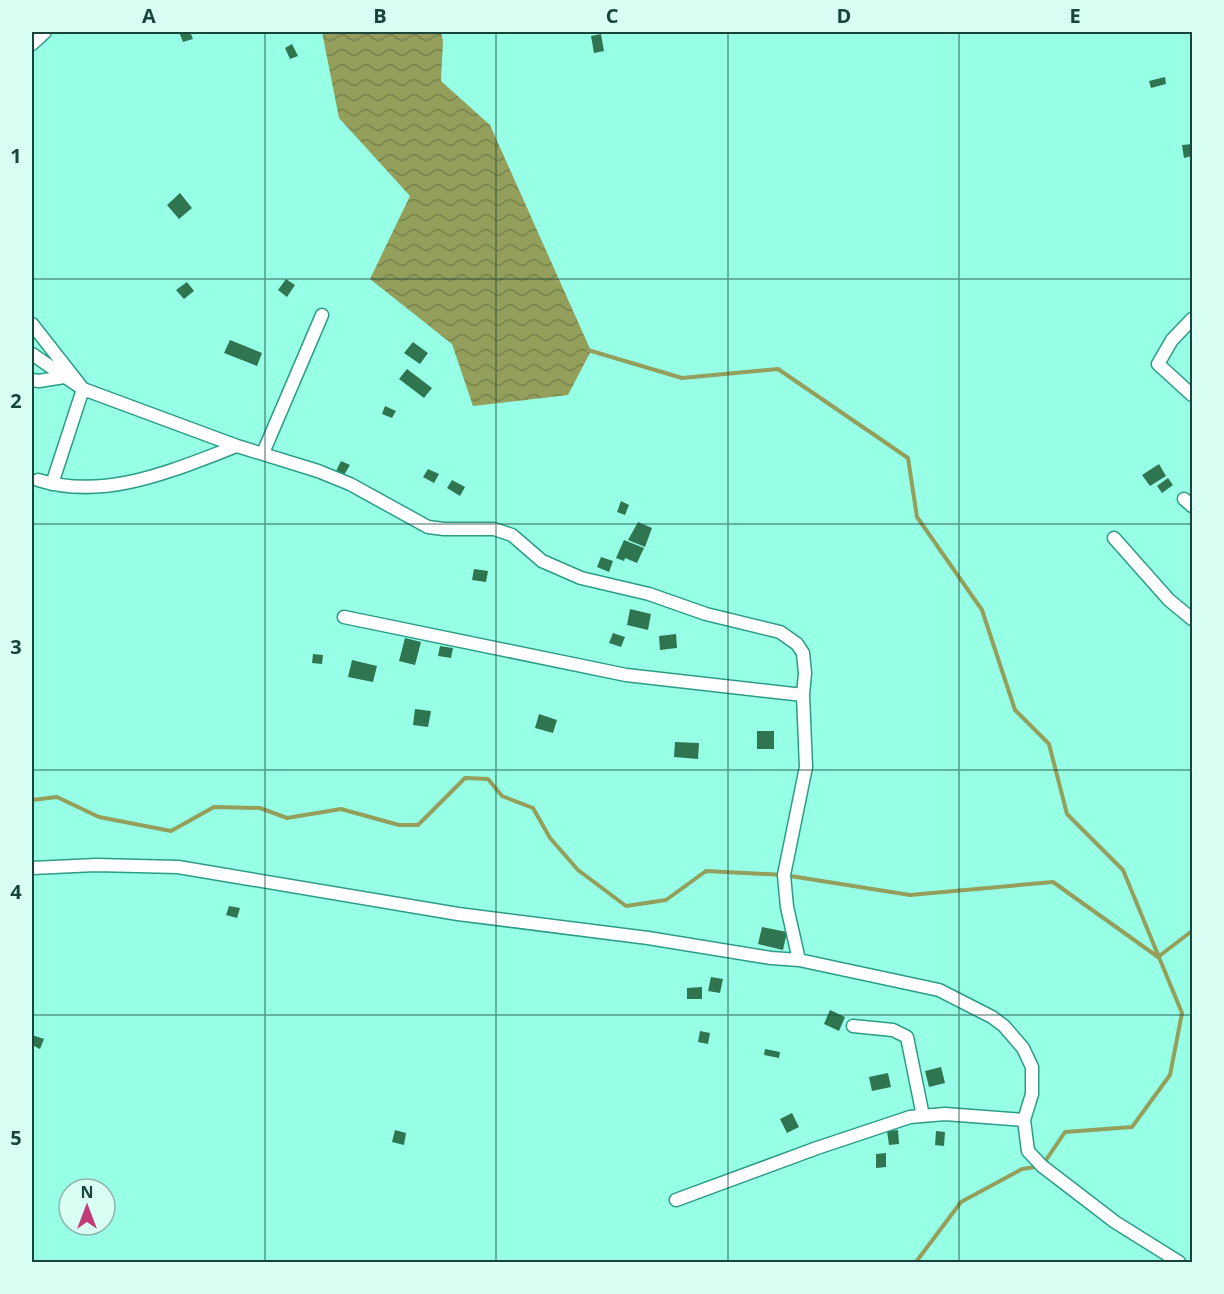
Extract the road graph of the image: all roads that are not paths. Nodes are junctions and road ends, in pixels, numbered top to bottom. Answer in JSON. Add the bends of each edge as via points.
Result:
{"nodes":[{"id":1,"x":45,"y":32,"type":"edge"},
{"id":2,"x":32,"y":44,"type":"edge"},
{"id":3,"x":322,"y":315,"type":"dead end"},
{"id":4,"x":1192,"y":319,"type":"edge"},
{"id":5,"x":32,"y":324,"type":"edge"},
{"id":6,"x":32,"y":354,"type":"edge"},
{"id":7,"x":64,"y":376,"type":"junction"},
{"id":8,"x":32,"y":380,"type":"edge"},
{"id":9,"x":83,"y":389,"type":"junction"},
{"id":10,"x":1192,"y":395,"type":"edge"},
{"id":11,"x":237,"y":446,"type":"junction"},
{"id":12,"x":263,"y":453,"type":"junction"},
{"id":13,"x":38,"y":480,"type":"dead end"},
{"id":14,"x":52,"y":484,"type":"junction"},
{"id":15,"x":1114,"y":538,"type":"dead end"},
{"id":16,"x":344,"y":617,"type":"dead end"},
{"id":17,"x":1192,"y":619,"type":"edge"},
{"id":18,"x":803,"y":695,"type":"junction"},
{"id":19,"x":32,"y":868,"type":"edge"},
{"id":20,"x":799,"y":960,"type":"junction"},
{"id":21,"x":853,"y":1026,"type":"dead end"},
{"id":22,"x":924,"y":1116,"type":"junction"},
{"id":23,"x":1024,"y":1120,"type":"junction"},
{"id":24,"x":676,"y":1200,"type":"dead end"},
{"id":25,"x":1179,"y":1263,"type":"edge"}],
"edges":[{"from":1,"to":2,"type":"street"},
{"from":3,"to":12,"type":"street"},
{"from":4,"to":10,"type":"street","via":[[1172,340],[1158,364]]},
{"from":5,"to":9,"type":"street"},
{"from":6,"to":7,"type":"street"},
{"from":7,"to":8,"type":"street"},
{"from":7,"to":9,"type":"street"},
{"from":9,"to":11,"type":"street"},
{"from":9,"to":14,"type":"street"},
{"from":11,"to":12,"type":"street"},
{"from":11,"to":14,"type":"street","via":[[125,484],[76,488]]},
{"from":12,"to":18,"type":"street","via":[[350,484],[429,527],[494,529],[512,535],[542,561],[581,578],[780,632],[803,652]]},
{"from":13,"to":14,"type":"street"},
{"from":15,"to":17,"type":"street","via":[[1169,600]]},
{"from":16,"to":18,"type":"street","via":[[626,675]]},
{"from":18,"to":20,"type":"street","via":[[806,767],[784,875]]},
{"from":19,"to":20,"type":"street","via":[[178,867],[458,914]]},
{"from":20,"to":23,"type":"street","via":[[939,990],[992,1017],[1012,1035],[1032,1067],[1032,1094]]},
{"from":21,"to":22,"type":"street","via":[[893,1030],[907,1037]]},
{"from":22,"to":23,"type":"street"},
{"from":22,"to":24,"type":"street","via":[[896,1120]]},
{"from":23,"to":25,"type":"street","via":[[1028,1150],[1042,1166],[1114,1222]]}]}
